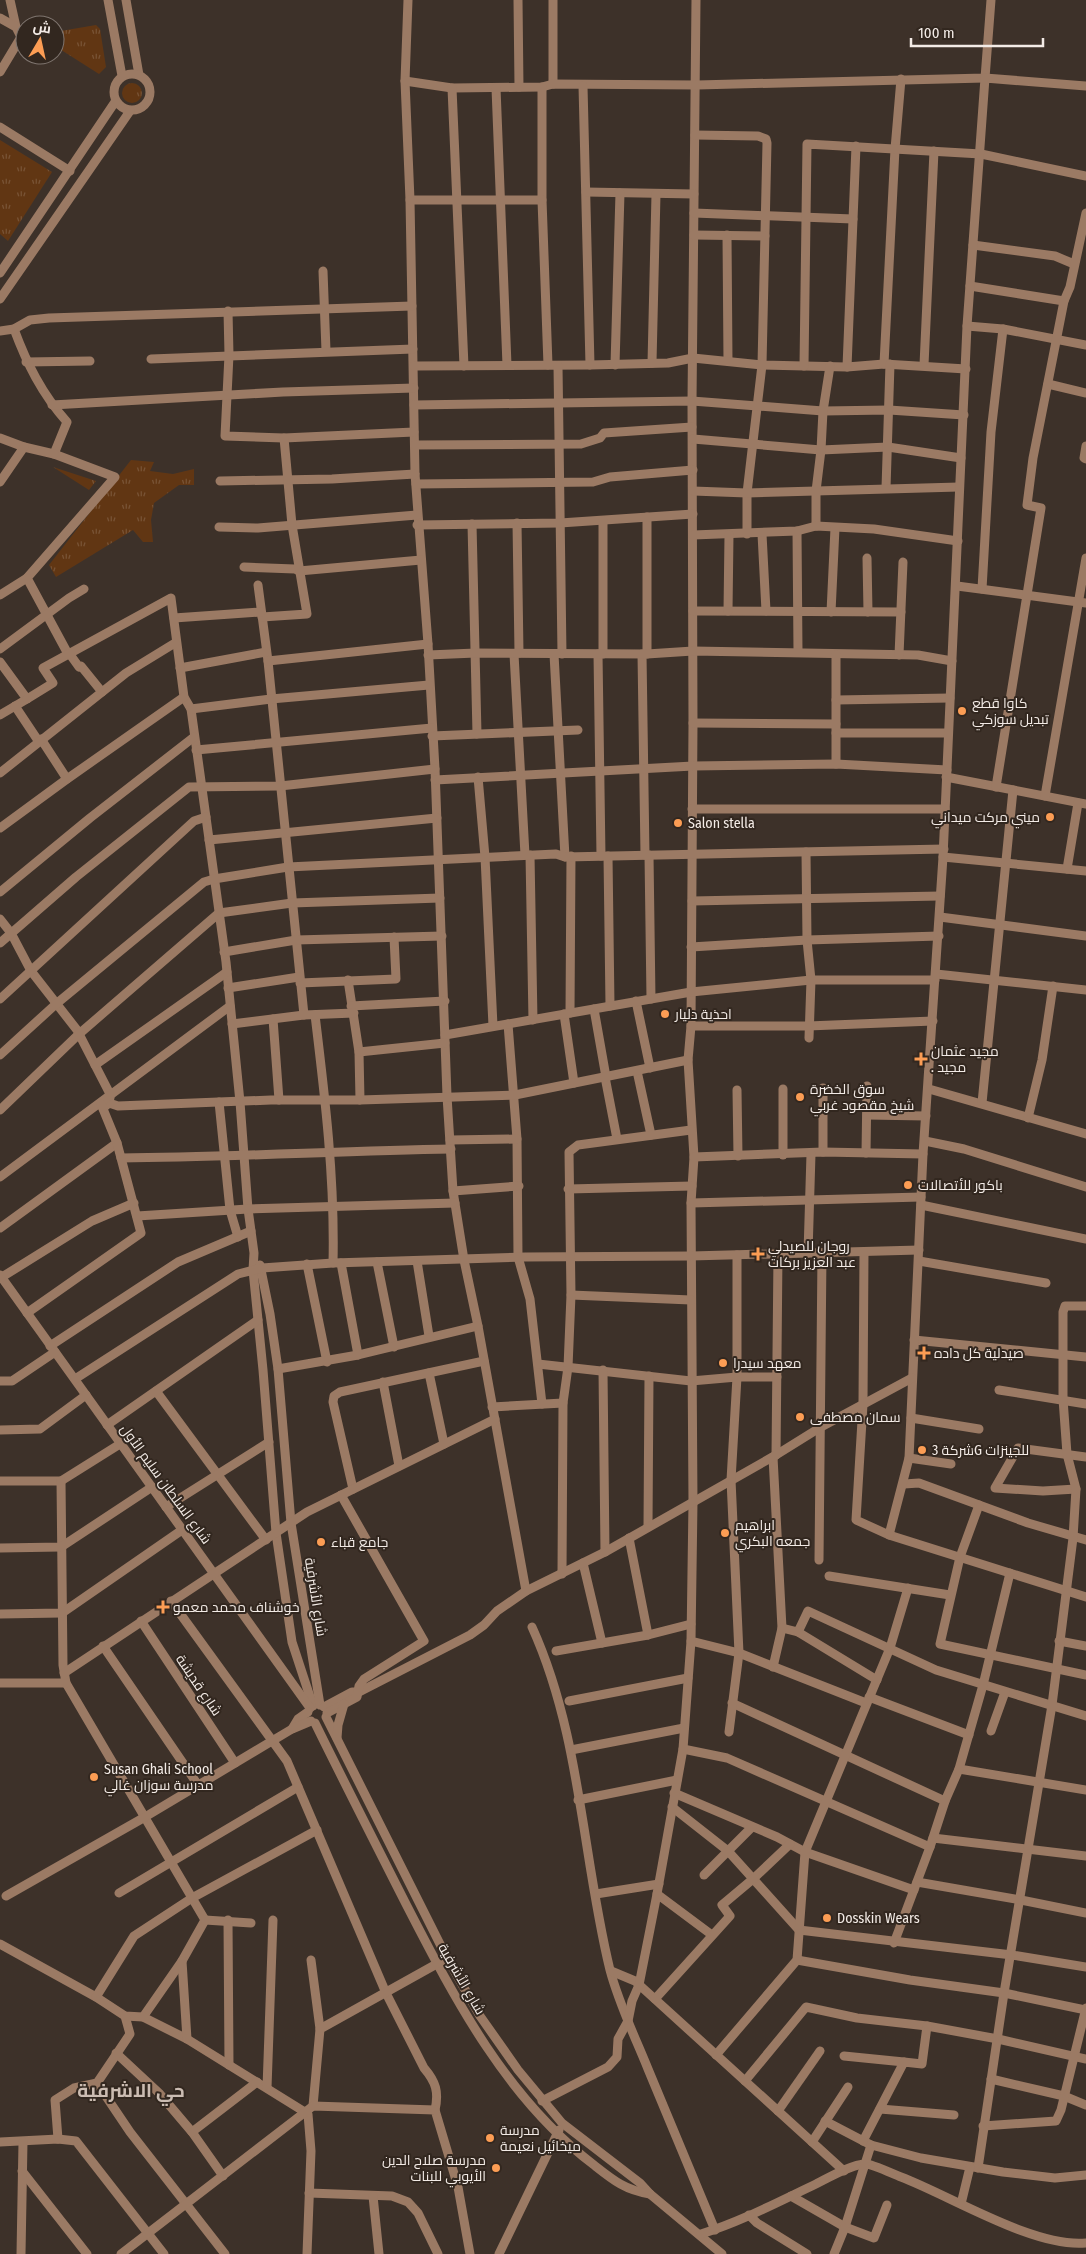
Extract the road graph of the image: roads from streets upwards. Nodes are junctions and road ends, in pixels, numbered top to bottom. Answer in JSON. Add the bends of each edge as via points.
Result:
{"nodes":[{"id":1,"x":10,"y":0,"type":"edge"},
{"id":2,"x":108,"y":0,"type":"edge"},
{"id":3,"x":126,"y":0,"type":"edge"},
{"id":4,"x":408,"y":0,"type":"edge"},
{"id":5,"x":518,"y":0,"type":"edge"},
{"id":6,"x":553,"y":0,"type":"edge"},
{"id":7,"x":696,"y":0,"type":"edge"},
{"id":8,"x":991,"y":0,"type":"edge"},
{"id":9,"x":0,"y":18,"type":"edge"},
{"id":10,"x":15,"y":22,"type":"edge"},
{"id":11,"x":15,"y":26,"type":"edge"},
{"id":12,"x":15,"y":47,"type":"edge"},
{"id":13,"x":0,"y":72,"type":"edge"},
{"id":14,"x":139,"y":75,"type":"junction"},
{"id":15,"x":122,"y":76,"type":"junction"},
{"id":16,"x":985,"y":78,"type":"junction"},
{"id":17,"x":900,"y":79,"type":"junction"},
{"id":18,"x":405,"y":81,"type":"junction"},
{"id":19,"x":553,"y":84,"type":"junction"},
{"id":20,"x":697,"y":85,"type":"junction"},
{"id":21,"x":582,"y":86,"type":"junction"},
{"id":22,"x":1086,"y":86,"type":"edge"},
{"id":23,"x":519,"y":87,"type":"junction"},
{"id":24,"x":542,"y":87,"type":"junction"},
{"id":25,"x":452,"y":88,"type":"junction"},
{"id":26,"x":496,"y":88,"type":"junction"},
{"id":27,"x":116,"y":102,"type":"junction"},
{"id":28,"x":130,"y":111,"type":"junction"},
{"id":29,"x":0,"y":127,"type":"edge"},
{"id":30,"x":695,"y":134,"type":"junction"},
{"id":31,"x":856,"y":146,"type":"junction"},
{"id":32,"x":895,"y":149,"type":"junction"},
{"id":33,"x":934,"y":151,"type":"junction"},
{"id":34,"x":981,"y":154,"type":"junction"},
{"id":35,"x":70,"y":171,"type":"junction"},
{"id":36,"x":1086,"y":176,"type":"edge"},
{"id":37,"x":586,"y":192,"type":"junction"},
{"id":38,"x":620,"y":193,"type":"junction"},
{"id":39,"x":656,"y":194,"type":"junction"},
{"id":40,"x":694,"y":194,"type":"junction"},
{"id":41,"x":458,"y":199,"type":"junction"},
{"id":42,"x":500,"y":199,"type":"junction"},
{"id":43,"x":410,"y":200,"type":"junction"},
{"id":44,"x":542,"y":200,"type":"junction"},
{"id":45,"x":1086,"y":212,"type":"edge"},
{"id":46,"x":694,"y":214,"type":"junction"},
{"id":47,"x":765,"y":216,"type":"junction"},
{"id":48,"x":805,"y":217,"type":"junction"},
{"id":49,"x":853,"y":219,"type":"junction"},
{"id":50,"x":694,"y":235,"type":"junction"},
{"id":51,"x":727,"y":235,"type":"junction"},
{"id":52,"x":765,"y":236,"type":"junction"},
{"id":53,"x":973,"y":245,"type":"junction"},
{"id":54,"x":1074,"y":264,"type":"junction"},
{"id":55,"x":323,"y":271,"type":"dead end"},
{"id":56,"x":0,"y":273,"type":"edge"},
{"id":57,"x":970,"y":286,"type":"junction"},
{"id":58,"x":0,"y":299,"type":"edge"},
{"id":59,"x":1064,"y":301,"type":"junction"},
{"id":60,"x":412,"y":306,"type":"junction"},
{"id":61,"x":326,"y":309,"type":"junction"},
{"id":62,"x":228,"y":311,"type":"junction"},
{"id":63,"x":967,"y":326,"type":"junction"},
{"id":64,"x":14,"y":329,"type":"junction"},
{"id":65,"x":1003,"y":329,"type":"junction"},
{"id":66,"x":0,"y":331,"type":"edge"},
{"id":67,"x":1058,"y":338,"type":"junction"},
{"id":68,"x":1086,"y":345,"type":"edge"},
{"id":69,"x":413,"y":349,"type":"junction"},
{"id":70,"x":326,"y":351,"type":"junction"},
{"id":71,"x":229,"y":355,"type":"junction"},
{"id":72,"x":693,"y":358,"type":"junction"},
{"id":73,"x":151,"y":359,"type":"dead end"},
{"id":74,"x":90,"y":361,"type":"dead end"},
{"id":75,"x":728,"y":361,"type":"junction"},
{"id":76,"x":26,"y":362,"type":"junction"},
{"id":77,"x":652,"y":363,"type":"junction"},
{"id":78,"x":887,"y":364,"type":"junction"},
{"id":79,"x":507,"y":365,"type":"junction"},
{"id":80,"x":548,"y":365,"type":"junction"},
{"id":81,"x":590,"y":365,"type":"junction"},
{"id":82,"x":616,"y":365,"type":"junction"},
{"id":83,"x":762,"y":365,"type":"junction"},
{"id":84,"x":924,"y":365,"type":"junction"},
{"id":85,"x":414,"y":366,"type":"junction"},
{"id":86,"x":464,"y":366,"type":"junction"},
{"id":87,"x":558,"y":366,"type":"junction"},
{"id":88,"x":804,"y":366,"type":"junction"},
{"id":89,"x":830,"y":366,"type":"junction"},
{"id":90,"x":847,"y":367,"type":"junction"},
{"id":91,"x":966,"y":369,"type":"junction"},
{"id":92,"x":1048,"y":384,"type":"junction"},
{"id":93,"x":414,"y":388,"type":"junction"},
{"id":94,"x":1086,"y":393,"type":"edge"},
{"id":95,"x":228,"y":395,"type":"junction"},
{"id":96,"x":692,"y":401,"type":"junction"},
{"id":97,"x":558,"y":403,"type":"junction"},
{"id":98,"x":52,"y":405,"type":"junction"},
{"id":99,"x":414,"y":405,"type":"junction"},
{"id":100,"x":757,"y":407,"type":"junction"},
{"id":101,"x":889,"y":410,"type":"junction"},
{"id":102,"x":823,"y":411,"type":"junction"},
{"id":103,"x":964,"y":415,"type":"junction"},
{"id":104,"x":692,"y":428,"type":"junction"},
{"id":105,"x":414,"y":432,"type":"junction"},
{"id":106,"x":0,"y":438,"type":"edge"},
{"id":107,"x":284,"y":438,"type":"junction"},
{"id":108,"x":693,"y":440,"type":"junction"},
{"id":109,"x":558,"y":444,"type":"junction"},
{"id":110,"x":415,"y":445,"type":"junction"},
{"id":111,"x":752,"y":446,"type":"junction"},
{"id":112,"x":1086,"y":446,"type":"edge"},
{"id":113,"x":24,"y":447,"type":"junction"},
{"id":114,"x":888,"y":447,"type":"junction"},
{"id":115,"x":821,"y":450,"type":"junction"},
{"id":116,"x":54,"y":454,"type":"junction"},
{"id":117,"x":961,"y":458,"type":"junction"},
{"id":118,"x":1086,"y":459,"type":"edge"},
{"id":119,"x":693,"y":470,"type":"junction"},
{"id":120,"x":415,"y":474,"type":"junction"},
{"id":121,"x":287,"y":480,"type":"junction"},
{"id":122,"x":220,"y":481,"type":"dead end"},
{"id":123,"x":0,"y":482,"type":"edge"},
{"id":124,"x":559,"y":483,"type":"junction"},
{"id":125,"x":416,"y":484,"type":"junction"},
{"id":126,"x":959,"y":487,"type":"junction"},
{"id":127,"x":886,"y":488,"type":"junction"},
{"id":128,"x":693,"y":491,"type":"junction"},
{"id":129,"x":816,"y":492,"type":"junction"},
{"id":130,"x":747,"y":494,"type":"junction"},
{"id":131,"x":693,"y":514,"type":"junction"},
{"id":132,"x":646,"y":517,"type":"junction"},
{"id":133,"x":417,"y":520,"type":"junction"},
{"id":134,"x":603,"y":521,"type":"junction"},
{"id":135,"x":517,"y":523,"type":"junction"},
{"id":136,"x":560,"y":523,"type":"junction"},
{"id":137,"x":472,"y":524,"type":"junction"},
{"id":138,"x":292,"y":525,"type":"junction"},
{"id":139,"x":816,"y":526,"type":"junction"},
{"id":140,"x":219,"y":527,"type":"dead end"},
{"id":141,"x":835,"y":528,"type":"junction"},
{"id":142,"x":798,"y":531,"type":"junction"},
{"id":143,"x":747,"y":534,"type":"junction"},
{"id":144,"x":762,"y":534,"type":"junction"},
{"id":145,"x":693,"y":535,"type":"junction"},
{"id":146,"x":729,"y":535,"type":"junction"},
{"id":147,"x":958,"y":541,"type":"junction"},
{"id":148,"x":867,"y":558,"type":"dead end"},
{"id":149,"x":1086,"y":558,"type":"edge"},
{"id":150,"x":421,"y":560,"type":"junction"},
{"id":151,"x":903,"y":562,"type":"dead end"},
{"id":152,"x":244,"y":567,"type":"dead end"},
{"id":153,"x":299,"y":571,"type":"junction"},
{"id":154,"x":27,"y":578,"type":"junction"},
{"id":155,"x":258,"y":585,"type":"dead end"},
{"id":156,"x":957,"y":586,"type":"junction"},
{"id":157,"x":84,"y":589,"type":"dead end"},
{"id":158,"x":982,"y":589,"type":"junction"},
{"id":159,"x":0,"y":595,"type":"edge"},
{"id":160,"x":1027,"y":596,"type":"junction"},
{"id":161,"x":1082,"y":602,"type":"edge"},
{"id":162,"x":693,"y":611,"type":"junction"},
{"id":163,"x":728,"y":611,"type":"junction"},
{"id":164,"x":766,"y":611,"type":"junction"},
{"id":165,"x":797,"y":612,"type":"junction"},
{"id":166,"x":831,"y":612,"type":"junction"},
{"id":167,"x":868,"y":612,"type":"junction"},
{"id":168,"x":901,"y":612,"type":"junction"},
{"id":169,"x":48,"y":614,"type":"junction"},
{"id":170,"x":262,"y":615,"type":"junction"},
{"id":171,"x":174,"y":618,"type":"junction"},
{"id":172,"x":175,"y":643,"type":"junction"},
{"id":173,"x":428,"y":644,"type":"junction"},
{"id":174,"x":0,"y":649,"type":"edge"},
{"id":175,"x":693,"y":651,"type":"junction"},
{"id":176,"x":798,"y":652,"type":"junction"},
{"id":177,"x":476,"y":653,"type":"junction"},
{"id":178,"x":68,"y":654,"type":"junction"},
{"id":179,"x":516,"y":654,"type":"junction"},
{"id":180,"x":558,"y":654,"type":"junction"},
{"id":181,"x":600,"y":654,"type":"junction"},
{"id":182,"x":644,"y":654,"type":"junction"},
{"id":183,"x":836,"y":655,"type":"junction"},
{"id":184,"x":899,"y":655,"type":"junction"},
{"id":185,"x":428,"y":656,"type":"junction"},
{"id":186,"x":267,"y":657,"type":"junction"},
{"id":187,"x":952,"y":661,"type":"junction"},
{"id":188,"x":0,"y":662,"type":"edge"},
{"id":189,"x":180,"y":668,"type":"junction"},
{"id":190,"x":429,"y":685,"type":"junction"},
{"id":191,"x":102,"y":692,"type":"junction"},
{"id":192,"x":184,"y":697,"type":"junction"},
{"id":193,"x":950,"y":698,"type":"junction"},
{"id":194,"x":26,"y":699,"type":"junction"},
{"id":195,"x":271,"y":699,"type":"junction"},
{"id":196,"x":836,"y":700,"type":"junction"},
{"id":197,"x":15,"y":706,"type":"junction"},
{"id":198,"x":191,"y":709,"type":"junction"},
{"id":199,"x":0,"y":716,"type":"edge"},
{"id":200,"x":693,"y":723,"type":"junction"},
{"id":201,"x":836,"y":728,"type":"junction"},
{"id":202,"x":578,"y":730,"type":"dead end"},
{"id":203,"x":558,"y":731,"type":"junction"},
{"id":204,"x":432,"y":732,"type":"junction"},
{"id":205,"x":519,"y":732,"type":"junction"},
{"id":206,"x":948,"y":733,"type":"junction"},
{"id":207,"x":477,"y":734,"type":"junction"},
{"id":208,"x":194,"y":737,"type":"junction"},
{"id":209,"x":40,"y":741,"type":"junction"},
{"id":210,"x":276,"y":743,"type":"junction"},
{"id":211,"x":196,"y":750,"type":"junction"},
{"id":212,"x":836,"y":764,"type":"junction"},
{"id":213,"x":693,"y":766,"type":"junction"},
{"id":214,"x":435,"y":769,"type":"junction"},
{"id":215,"x":643,"y":769,"type":"junction"},
{"id":216,"x":598,"y":771,"type":"junction"},
{"id":217,"x":0,"y":772,"type":"edge"},
{"id":218,"x":560,"y":773,"type":"junction"},
{"id":219,"x":946,"y":774,"type":"junction"},
{"id":220,"x":522,"y":775,"type":"junction"},
{"id":221,"x":478,"y":777,"type":"junction"},
{"id":222,"x":67,"y":779,"type":"junction"},
{"id":223,"x":435,"y":780,"type":"junction"},
{"id":224,"x":201,"y":786,"type":"junction"},
{"id":225,"x":280,"y":786,"type":"junction"},
{"id":226,"x":996,"y":787,"type":"junction"},
{"id":227,"x":1012,"y":790,"type":"junction"},
{"id":228,"x":1044,"y":796,"type":"junction"},
{"id":229,"x":1082,"y":804,"type":"edge"},
{"id":230,"x":692,"y":809,"type":"junction"},
{"id":231,"x":945,"y":809,"type":"junction"},
{"id":232,"x":206,"y":817,"type":"junction"},
{"id":233,"x":437,"y":818,"type":"junction"},
{"id":234,"x":0,"y":828,"type":"edge"},
{"id":235,"x":285,"y":831,"type":"junction"},
{"id":236,"x":209,"y":840,"type":"junction"},
{"id":237,"x":806,"y":852,"type":"junction"},
{"id":238,"x":943,"y":853,"type":"junction"},
{"id":239,"x":692,"y":854,"type":"junction"},
{"id":240,"x":528,"y":855,"type":"junction"},
{"id":241,"x":647,"y":855,"type":"junction"},
{"id":242,"x":568,"y":856,"type":"junction"},
{"id":243,"x":604,"y":856,"type":"junction"},
{"id":244,"x":485,"y":857,"type":"junction"},
{"id":245,"x":438,"y":858,"type":"junction"},
{"id":246,"x":1004,"y":863,"type":"junction"},
{"id":247,"x":288,"y":867,"type":"junction"},
{"id":248,"x":1067,"y":869,"type":"junction"},
{"id":249,"x":1086,"y":871,"type":"edge"},
{"id":250,"x":214,"y":879,"type":"junction"},
{"id":251,"x":0,"y":892,"type":"edge"},
{"id":252,"x":940,"y":896,"type":"junction"},
{"id":253,"x":440,"y":898,"type":"junction"},
{"id":254,"x":807,"y":899,"type":"junction"},
{"id":255,"x":692,"y":901,"type":"junction"},
{"id":256,"x":292,"y":903,"type":"junction"},
{"id":257,"x":219,"y":913,"type":"junction"},
{"id":258,"x":940,"y":917,"type":"junction"},
{"id":259,"x":0,"y":919,"type":"edge"},
{"id":260,"x":1000,"y":925,"type":"junction"},
{"id":261,"x":11,"y":933,"type":"junction"},
{"id":262,"x":442,"y":936,"type":"junction"},
{"id":263,"x":939,"y":936,"type":"junction"},
{"id":264,"x":1086,"y":936,"type":"edge"},
{"id":265,"x":394,"y":937,"type":"junction"},
{"id":266,"x":296,"y":940,"type":"junction"},
{"id":267,"x":807,"y":940,"type":"junction"},
{"id":268,"x":0,"y":943,"type":"edge"},
{"id":269,"x":691,"y":947,"type":"junction"},
{"id":270,"x":224,"y":952,"type":"junction"},
{"id":271,"x":31,"y":971,"type":"junction"},
{"id":272,"x":227,"y":972,"type":"junction"},
{"id":273,"x":936,"y":977,"type":"junction"},
{"id":274,"x":300,"y":980,"type":"junction"},
{"id":275,"x":348,"y":980,"type":"junction"},
{"id":276,"x":811,"y":980,"type":"junction"},
{"id":277,"x":993,"y":980,"type":"junction"},
{"id":278,"x":1053,"y":986,"type":"junction"},
{"id":279,"x":228,"y":988,"type":"junction"},
{"id":280,"x":1086,"y":990,"type":"edge"},
{"id":281,"x":691,"y":992,"type":"junction"},
{"id":282,"x":0,"y":999,"type":"edge"},
{"id":283,"x":651,"y":999,"type":"junction"},
{"id":284,"x":445,"y":1001,"type":"junction"},
{"id":285,"x":636,"y":1001,"type":"junction"},
{"id":286,"x":56,"y":1004,"type":"junction"},
{"id":287,"x":230,"y":1006,"type":"junction"},
{"id":288,"x":610,"y":1006,"type":"junction"},
{"id":289,"x":353,"y":1009,"type":"junction"},
{"id":290,"x":594,"y":1009,"type":"junction"},
{"id":291,"x":567,"y":1013,"type":"junction"},
{"id":292,"x":304,"y":1015,"type":"junction"},
{"id":293,"x":315,"y":1015,"type":"junction"},
{"id":294,"x":274,"y":1019,"type":"junction"},
{"id":295,"x":533,"y":1020,"type":"junction"},
{"id":296,"x":933,"y":1021,"type":"junction"},
{"id":297,"x":232,"y":1024,"type":"junction"},
{"id":298,"x":508,"y":1024,"type":"junction"},
{"id":299,"x":493,"y":1026,"type":"junction"},
{"id":300,"x":691,"y":1026,"type":"junction"},
{"id":301,"x":808,"y":1026,"type":"junction"},
{"id":302,"x":80,"y":1034,"type":"junction"},
{"id":303,"x":809,"y":1038,"type":"dead end"},
{"id":304,"x":445,"y":1039,"type":"junction"},
{"id":305,"x":359,"y":1052,"type":"junction"},
{"id":306,"x":0,"y":1054,"type":"edge"},
{"id":307,"x":688,"y":1060,"type":"junction"},
{"id":308,"x":95,"y":1066,"type":"junction"},
{"id":309,"x":650,"y":1068,"type":"junction"},
{"id":310,"x":637,"y":1071,"type":"junction"},
{"id":311,"x":605,"y":1077,"type":"junction"},
{"id":312,"x":574,"y":1083,"type":"junction"},
{"id":313,"x":868,"y":1086,"type":"dead end"},
{"id":314,"x":823,"y":1088,"type":"dead end"},
{"id":315,"x":783,"y":1089,"type":"dead end"},
{"id":316,"x":929,"y":1089,"type":"junction"},
{"id":317,"x":737,"y":1090,"type":"dead end"},
{"id":318,"x":515,"y":1095,"type":"junction"},
{"id":319,"x":447,"y":1096,"type":"junction"},
{"id":320,"x":326,"y":1099,"type":"junction"},
{"id":321,"x":279,"y":1100,"type":"junction"},
{"id":322,"x":360,"y":1100,"type":"junction"},
{"id":323,"x":105,"y":1102,"type":"junction"},
{"id":324,"x":219,"y":1102,"type":"junction"},
{"id":325,"x":240,"y":1102,"type":"junction"},
{"id":326,"x":982,"y":1102,"type":"junction"},
{"id":327,"x":0,"y":1110,"type":"edge"},
{"id":328,"x":867,"y":1115,"type":"junction"},
{"id":329,"x":926,"y":1116,"type":"junction"},
{"id":330,"x":1028,"y":1118,"type":"junction"},
{"id":331,"x":691,"y":1130,"type":"junction"},
{"id":332,"x":1086,"y":1134,"type":"edge"},
{"id":333,"x":651,"y":1135,"type":"junction"},
{"id":334,"x":517,"y":1139,"type":"junction"},
{"id":335,"x":617,"y":1139,"type":"junction"},
{"id":336,"x":925,"y":1141,"type":"junction"},
{"id":337,"x":117,"y":1143,"type":"junction"},
{"id":338,"x":450,"y":1145,"type":"junction"},
{"id":339,"x":330,"y":1151,"type":"junction"},
{"id":340,"x":823,"y":1152,"type":"junction"},
{"id":341,"x":866,"y":1153,"type":"junction"},
{"id":342,"x":811,"y":1154,"type":"junction"},
{"id":343,"x":923,"y":1154,"type":"junction"},
{"id":344,"x":782,"y":1155,"type":"junction"},
{"id":345,"x":244,"y":1156,"type":"junction"},
{"id":346,"x":738,"y":1156,"type":"junction"},
{"id":347,"x":226,"y":1157,"type":"junction"},
{"id":348,"x":694,"y":1157,"type":"junction"},
{"id":349,"x":121,"y":1158,"type":"junction"},
{"id":350,"x":0,"y":1177,"type":"edge"},
{"id":351,"x":519,"y":1186,"type":"junction"},
{"id":352,"x":692,"y":1186,"type":"junction"},
{"id":353,"x":1086,"y":1187,"type":"edge"},
{"id":354,"x":568,"y":1189,"type":"junction"},
{"id":355,"x":454,"y":1191,"type":"junction"},
{"id":356,"x":810,"y":1199,"type":"junction"},
{"id":357,"x":921,"y":1201,"type":"junction"},
{"id":358,"x":134,"y":1203,"type":"junction"},
{"id":359,"x":454,"y":1203,"type":"junction"},
{"id":360,"x":691,"y":1203,"type":"junction"},
{"id":361,"x":334,"y":1207,"type":"junction"},
{"id":362,"x":248,"y":1209,"type":"junction"},
{"id":363,"x":230,"y":1210,"type":"junction"},
{"id":364,"x":137,"y":1216,"type":"junction"},
{"id":365,"x":0,"y":1228,"type":"edge"},
{"id":366,"x":251,"y":1231,"type":"junction"},
{"id":367,"x":238,"y":1236,"type":"junction"},
{"id":368,"x":1086,"y":1238,"type":"edge"},
{"id":369,"x":919,"y":1250,"type":"junction"},
{"id":370,"x":864,"y":1252,"type":"junction"},
{"id":371,"x":808,"y":1253,"type":"junction"},
{"id":372,"x":822,"y":1253,"type":"junction"},
{"id":373,"x":778,"y":1254,"type":"junction"},
{"id":374,"x":736,"y":1255,"type":"junction"},
{"id":375,"x":570,"y":1256,"type":"junction"},
{"id":376,"x":691,"y":1256,"type":"junction"},
{"id":377,"x":518,"y":1257,"type":"junction"},
{"id":378,"x":464,"y":1260,"type":"junction"},
{"id":379,"x":418,"y":1261,"type":"junction"},
{"id":380,"x":377,"y":1262,"type":"junction"},
{"id":381,"x":920,"y":1262,"type":"junction"},
{"id":382,"x":337,"y":1263,"type":"junction"},
{"id":383,"x":307,"y":1264,"type":"junction"},
{"id":384,"x":257,"y":1269,"type":"junction"},
{"id":385,"x":1,"y":1276,"type":"edge"},
{"id":386,"x":1046,"y":1283,"type":"dead end"},
{"id":387,"x":571,"y":1295,"type":"junction"},
{"id":388,"x":691,"y":1300,"type":"junction"},
{"id":389,"x":1086,"y":1306,"type":"edge"},
{"id":390,"x":27,"y":1313,"type":"junction"},
{"id":391,"x":258,"y":1320,"type":"junction"},
{"id":392,"x":478,"y":1326,"type":"junction"},
{"id":393,"x":429,"y":1336,"type":"junction"},
{"id":394,"x":914,"y":1340,"type":"junction"},
{"id":395,"x":394,"y":1347,"type":"junction"},
{"id":396,"x":53,"y":1349,"type":"junction"},
{"id":397,"x":1062,"y":1354,"type":"junction"},
{"id":398,"x":358,"y":1355,"type":"junction"},
{"id":399,"x":1086,"y":1358,"type":"edge"},
{"id":400,"x":484,"y":1361,"type":"junction"},
{"id":401,"x":327,"y":1362,"type":"junction"},
{"id":402,"x":538,"y":1364,"type":"junction"},
{"id":403,"x":568,"y":1367,"type":"junction"},
{"id":404,"x":278,"y":1369,"type":"junction"},
{"id":405,"x":603,"y":1370,"type":"junction"},
{"id":406,"x":429,"y":1373,"type":"junction"},
{"id":407,"x":649,"y":1376,"type":"junction"},
{"id":408,"x":737,"y":1377,"type":"junction"},
{"id":409,"x":777,"y":1377,"type":"junction"},
{"id":410,"x":912,"y":1378,"type":"junction"},
{"id":411,"x":75,"y":1379,"type":"junction"},
{"id":412,"x":0,"y":1381,"type":"edge"},
{"id":413,"x":691,"y":1381,"type":"junction"},
{"id":414,"x":383,"y":1382,"type":"junction"},
{"id":415,"x":999,"y":1390,"type":"dead end"},
{"id":416,"x":156,"y":1391,"type":"junction"},
{"id":417,"x":86,"y":1395,"type":"junction"},
{"id":418,"x":1064,"y":1400,"type":"junction"},
{"id":419,"x":563,"y":1403,"type":"junction"},
{"id":420,"x":542,"y":1404,"type":"junction"},
{"id":421,"x":863,"y":1404,"type":"junction"},
{"id":422,"x":1086,"y":1404,"type":"edge"},
{"id":423,"x":492,"y":1407,"type":"junction"},
{"id":424,"x":911,"y":1418,"type":"junction"},
{"id":425,"x":495,"y":1419,"type":"junction"},
{"id":426,"x":107,"y":1425,"type":"junction"},
{"id":427,"x":821,"y":1427,"type":"junction"},
{"id":428,"x":979,"y":1429,"type":"dead end"},
{"id":429,"x":0,"y":1430,"type":"edge"},
{"id":430,"x":269,"y":1442,"type":"junction"},
{"id":431,"x":120,"y":1444,"type":"junction"},
{"id":432,"x":444,"y":1444,"type":"junction"},
{"id":433,"x":1068,"y":1454,"type":"junction"},
{"id":434,"x":774,"y":1456,"type":"junction"},
{"id":435,"x":1086,"y":1457,"type":"edge"},
{"id":436,"x":910,"y":1458,"type":"junction"},
{"id":437,"x":951,"y":1464,"type":"dead end"},
{"id":438,"x":399,"y":1466,"type":"junction"},
{"id":439,"x":217,"y":1475,"type":"junction"},
{"id":440,"x":731,"y":1480,"type":"junction"},
{"id":441,"x":0,"y":1481,"type":"edge"},
{"id":442,"x":61,"y":1481,"type":"junction"},
{"id":443,"x":904,"y":1484,"type":"junction"},
{"id":444,"x":152,"y":1487,"type":"junction"},
{"id":445,"x":353,"y":1489,"type":"junction"},
{"id":446,"x":1076,"y":1489,"type":"junction"},
{"id":447,"x":341,"y":1495,"type":"junction"},
{"id":448,"x":693,"y":1502,"type":"junction"},
{"id":449,"x":979,"y":1505,"type":"junction"},
{"id":450,"x":166,"y":1507,"type":"junction"},
{"id":451,"x":291,"y":1523,"type":"junction"},
{"id":452,"x":648,"y":1527,"type":"junction"},
{"id":453,"x":182,"y":1530,"type":"junction"},
{"id":454,"x":276,"y":1533,"type":"junction"},
{"id":455,"x":889,"y":1535,"type":"junction"},
{"id":456,"x":629,"y":1538,"type":"junction"},
{"id":457,"x":1074,"y":1538,"type":"junction"},
{"id":458,"x":266,"y":1540,"type":"junction"},
{"id":459,"x":1086,"y":1540,"type":"edge"},
{"id":460,"x":62,"y":1547,"type":"junction"},
{"id":461,"x":0,"y":1548,"type":"edge"},
{"id":462,"x":605,"y":1552,"type":"junction"},
{"id":463,"x":960,"y":1557,"type":"junction"},
{"id":464,"x":819,"y":1560,"type":"dead end"},
{"id":465,"x":583,"y":1563,"type":"junction"},
{"id":466,"x":213,"y":1573,"type":"junction"},
{"id":467,"x":1010,"y":1573,"type":"junction"},
{"id":468,"x":562,"y":1574,"type":"junction"},
{"id":469,"x":829,"y":1576,"type":"dead end"},
{"id":470,"x":908,"y":1588,"type":"junction"},
{"id":471,"x":1066,"y":1591,"type":"junction"},
{"id":472,"x":526,"y":1592,"type":"junction"},
{"id":473,"x":950,"y":1595,"type":"junction"},
{"id":474,"x":1086,"y":1597,"type":"edge"},
{"id":475,"x":171,"y":1601,"type":"junction"},
{"id":476,"x":62,"y":1613,"type":"junction"},
{"id":477,"x":0,"y":1614,"type":"edge"},
{"id":478,"x":141,"y":1621,"type":"junction"},
{"id":479,"x":691,"y":1624,"type":"junction"},
{"id":480,"x":532,"y":1627,"type":"dead end"},
{"id":481,"x":782,"y":1628,"type":"junction"},
{"id":482,"x":798,"y":1632,"type":"junction"},
{"id":483,"x":648,"y":1635,"type":"junction"},
{"id":484,"x":692,"y":1641,"type":"junction"},
{"id":485,"x":1059,"y":1641,"type":"junction"},
{"id":486,"x":602,"y":1643,"type":"junction"},
{"id":487,"x":103,"y":1646,"type":"junction"},
{"id":488,"x":1086,"y":1646,"type":"edge"},
{"id":489,"x":890,"y":1648,"type":"junction"},
{"id":490,"x":556,"y":1651,"type":"dead end"},
{"id":491,"x":739,"y":1653,"type":"junction"},
{"id":492,"x":991,"y":1654,"type":"junction"},
{"id":493,"x":774,"y":1667,"type":"junction"},
{"id":494,"x":1056,"y":1668,"type":"junction"},
{"id":495,"x":64,"y":1672,"type":"junction"},
{"id":496,"x":1086,"y":1675,"type":"edge"},
{"id":497,"x":688,"y":1678,"type":"junction"},
{"id":498,"x":877,"y":1680,"type":"junction"},
{"id":499,"x":0,"y":1683,"type":"edge"},
{"id":500,"x":66,"y":1683,"type":"junction"},
{"id":501,"x":983,"y":1685,"type":"junction"},
{"id":502,"x":359,"y":1692,"type":"junction"},
{"id":503,"x":1005,"y":1692,"type":"junction"},
{"id":504,"x":867,"y":1700,"type":"junction"},
{"id":505,"x":569,"y":1701,"type":"dead end"},
{"id":506,"x":732,"y":1703,"type":"junction"},
{"id":507,"x":344,"y":1704,"type":"junction"},
{"id":508,"x":1052,"y":1706,"type":"junction"},
{"id":509,"x":318,"y":1710,"type":"junction"},
{"id":510,"x":1086,"y":1716,"type":"edge"},
{"id":511,"x":313,"y":1722,"type":"junction"},
{"id":512,"x":684,"y":1728,"type":"junction"},
{"id":513,"x":292,"y":1729,"type":"junction"},
{"id":514,"x":991,"y":1731,"type":"dead end"},
{"id":515,"x":729,"y":1732,"type":"dead end"},
{"id":516,"x":969,"y":1735,"type":"junction"},
{"id":517,"x":337,"y":1738,"type":"junction"},
{"id":518,"x":272,"y":1741,"type":"junction"},
{"id":519,"x":683,"y":1749,"type":"junction"},
{"id":520,"x":571,"y":1750,"type":"junction"},
{"id":521,"x":846,"y":1754,"type":"junction"},
{"id":522,"x":235,"y":1763,"type":"junction"},
{"id":523,"x":959,"y":1769,"type":"junction"},
{"id":524,"x":677,"y":1780,"type":"junction"},
{"id":525,"x":1040,"y":1782,"type":"junction"},
{"id":526,"x":198,"y":1785,"type":"junction"},
{"id":527,"x":298,"y":1787,"type":"junction"},
{"id":528,"x":1086,"y":1790,"type":"edge"},
{"id":529,"x":674,"y":1793,"type":"junction"},
{"id":530,"x":578,"y":1800,"type":"junction"},
{"id":531,"x":945,"y":1801,"type":"junction"},
{"id":532,"x":826,"y":1802,"type":"junction"},
{"id":533,"x":672,"y":1807,"type":"junction"},
{"id":534,"x":145,"y":1817,"type":"junction"},
{"id":535,"x":752,"y":1827,"type":"junction"},
{"id":536,"x":317,"y":1830,"type":"junction"},
{"id":537,"x":931,"y":1842,"type":"junction"},
{"id":538,"x":790,"y":1844,"type":"junction"},
{"id":539,"x":1029,"y":1849,"type":"junction"},
{"id":540,"x":728,"y":1851,"type":"junction"},
{"id":541,"x":806,"y":1852,"type":"junction"},
{"id":542,"x":1086,"y":1856,"type":"edge"},
{"id":543,"x":171,"y":1862,"type":"junction"},
{"id":544,"x":704,"y":1875,"type":"dead end"},
{"id":545,"x":753,"y":1879,"type":"junction"},
{"id":546,"x":659,"y":1884,"type":"junction"},
{"id":547,"x":915,"y":1886,"type":"junction"},
{"id":548,"x":119,"y":1892,"type":"dead end"},
{"id":549,"x":596,"y":1894,"type":"junction"},
{"id":550,"x":657,"y":1894,"type":"junction"},
{"id":551,"x":6,"y":1896,"type":"dead end"},
{"id":552,"x":192,"y":1898,"type":"junction"},
{"id":553,"x":1021,"y":1900,"type":"junction"},
{"id":554,"x":1086,"y":1913,"type":"edge"},
{"id":555,"x":205,"y":1920,"type":"junction"},
{"id":556,"x":228,"y":1920,"type":"junction"},
{"id":557,"x":273,"y":1920,"type":"dead end"},
{"id":558,"x":251,"y":1923,"type":"dead end"},
{"id":559,"x":799,"y":1930,"type":"junction"},
{"id":560,"x":712,"y":1935,"type":"junction"},
{"id":561,"x":894,"y":1943,"type":"junction"},
{"id":562,"x":0,"y":1944,"type":"edge"},
{"id":563,"x":1012,"y":1955,"type":"junction"},
{"id":564,"x":447,"y":1958,"type":"junction"},
{"id":565,"x":311,"y":1960,"type":"dead end"},
{"id":566,"x":797,"y":1960,"type":"junction"},
{"id":567,"x":182,"y":1961,"type":"junction"},
{"id":568,"x":437,"y":1964,"type":"junction"},
{"id":569,"x":1086,"y":1967,"type":"edge"},
{"id":570,"x":610,"y":1971,"type":"junction"},
{"id":571,"x":639,"y":1985,"type":"junction"},
{"id":572,"x":386,"y":1993,"type":"junction"},
{"id":573,"x":1004,"y":1993,"type":"junction"},
{"id":574,"x":96,"y":1997,"type":"junction"},
{"id":575,"x":655,"y":1999,"type":"junction"},
{"id":576,"x":1086,"y":2009,"type":"edge"},
{"id":577,"x":124,"y":2016,"type":"junction"},
{"id":578,"x":143,"y":2017,"type":"junction"},
{"id":579,"x":628,"y":2021,"type":"junction"},
{"id":580,"x":927,"y":2026,"type":"junction"},
{"id":581,"x":320,"y":2029,"type":"junction"},
{"id":582,"x":187,"y":2039,"type":"junction"},
{"id":583,"x":998,"y":2039,"type":"junction"},
{"id":584,"x":820,"y":2051,"type":"dead end"},
{"id":585,"x":116,"y":2053,"type":"junction"},
{"id":586,"x":716,"y":2054,"type":"junction"},
{"id":587,"x":844,"y":2056,"type":"dead end"},
{"id":588,"x":1074,"y":2056,"type":"junction"},
{"id":589,"x":1086,"y":2059,"type":"edge"},
{"id":590,"x":904,"y":2062,"type":"junction"},
{"id":591,"x":229,"y":2065,"type":"junction"},
{"id":592,"x":991,"y":2078,"type":"junction"},
{"id":593,"x":745,"y":2081,"type":"junction"},
{"id":594,"x":257,"y":2082,"type":"junction"},
{"id":595,"x":97,"y":2083,"type":"junction"},
{"id":596,"x":848,"y":2087,"type":"dead end"},
{"id":597,"x":267,"y":2088,"type":"junction"},
{"id":598,"x":1064,"y":2096,"type":"junction"},
{"id":599,"x":542,"y":2101,"type":"junction"},
{"id":600,"x":1086,"y":2105,"type":"edge"},
{"id":601,"x":308,"y":2109,"type":"junction"},
{"id":602,"x":880,"y":2109,"type":"junction"},
{"id":603,"x":435,"y":2110,"type":"junction"},
{"id":604,"x":778,"y":2111,"type":"junction"},
{"id":605,"x":954,"y":2114,"type":"dead end"},
{"id":606,"x":825,"y":2121,"type":"junction"},
{"id":607,"x":562,"y":2123,"type":"junction"},
{"id":608,"x":984,"y":2126,"type":"junction"},
{"id":609,"x":192,"y":2132,"type":"junction"},
{"id":610,"x":557,"y":2135,"type":"junction"},
{"id":611,"x":58,"y":2140,"type":"junction"},
{"id":612,"x":0,"y":2142,"type":"edge"},
{"id":613,"x":23,"y":2142,"type":"junction"},
{"id":614,"x":812,"y":2142,"type":"junction"},
{"id":615,"x":867,"y":2143,"type":"junction"},
{"id":616,"x":866,"y":2164,"type":"junction"},
{"id":617,"x":974,"y":2167,"type":"junction"},
{"id":618,"x":22,"y":2171,"type":"junction"},
{"id":619,"x":844,"y":2171,"type":"junction"},
{"id":620,"x":1086,"y":2174,"type":"edge"},
{"id":621,"x":224,"y":2176,"type":"junction"},
{"id":622,"x":309,"y":2193,"type":"junction"},
{"id":623,"x":650,"y":2194,"type":"junction"},
{"id":624,"x":373,"y":2196,"type":"junction"},
{"id":625,"x":791,"y":2196,"type":"junction"},
{"id":626,"x":185,"y":2203,"type":"junction"},
{"id":627,"x":961,"y":2204,"type":"junction"},
{"id":628,"x":887,"y":2205,"type":"dead end"},
{"id":629,"x":748,"y":2215,"type":"junction"},
{"id":630,"x":845,"y":2227,"type":"junction"},
{"id":631,"x":715,"y":2230,"type":"junction"},
{"id":632,"x":148,"y":2233,"type":"junction"},
{"id":633,"x":701,"y":2234,"type":"junction"},
{"id":634,"x":1086,"y":2243,"type":"edge"},
{"id":635,"x":21,"y":2254,"type":"edge"},
{"id":636,"x":87,"y":2254,"type":"edge"},
{"id":637,"x":121,"y":2254,"type":"edge"},
{"id":638,"x":164,"y":2254,"type":"edge"},
{"id":639,"x":225,"y":2254,"type":"edge"},
{"id":640,"x":307,"y":2254,"type":"edge"},
{"id":641,"x":379,"y":2254,"type":"edge"},
{"id":642,"x":438,"y":2254,"type":"edge"},
{"id":643,"x":470,"y":2254,"type":"edge"},
{"id":644,"x":499,"y":2254,"type":"edge"},
{"id":645,"x":722,"y":2254,"type":"edge"},
{"id":646,"x":730,"y":2254,"type":"edge"},
{"id":647,"x":807,"y":2254,"type":"edge"},
{"id":648,"x":834,"y":2254,"type":"edge"}],
"edges":[{"from":1,"to":10,"type":"street"},
{"from":2,"to":15,"type":"street"},
{"from":3,"to":14,"type":"street"},
{"from":4,"to":18,"type":"street"},
{"from":5,"to":23,"type":"street"},
{"from":6,"to":19,"type":"street"},
{"from":7,"to":20,"type":"street"},
{"from":8,"to":16,"type":"street"},
{"from":9,"to":11,"type":"street"},
{"from":12,"to":13,"type":"street"},
{"from":14,"to":15,"type":"street"},
{"from":14,"to":28,"type":"street","via":[[150,88],[149,100],[141,108]]},
{"from":15,"to":27,"type":"street","via":[[114,88]]},
{"from":16,"to":17,"type":"street"},
{"from":16,"to":22,"type":"street"},
{"from":16,"to":34,"type":"street"},
{"from":17,"to":20,"type":"street"},
{"from":17,"to":32,"type":"street"},
{"from":18,"to":25,"type":"street"},
{"from":18,"to":43,"type":"street"},
{"from":19,"to":21,"type":"street"},
{"from":19,"to":24,"type":"street"},
{"from":20,"to":21,"type":"street"},
{"from":20,"to":30,"type":"street"},
{"from":21,"to":37,"type":"street"},
{"from":23,"to":24,"type":"street"},
{"from":23,"to":26,"type":"street"},
{"from":24,"to":44,"type":"street"},
{"from":25,"to":26,"type":"street"},
{"from":25,"to":41,"type":"street"},
{"from":26,"to":42,"type":"street"},
{"from":27,"to":28,"type":"street"},
{"from":27,"to":35,"type":"street"},
{"from":28,"to":58,"type":"street"},
{"from":29,"to":35,"type":"street"},
{"from":30,"to":40,"type":"street"},
{"from":30,"to":47,"type":"street","via":[[766,139]]},
{"from":31,"to":32,"type":"street"},
{"from":31,"to":48,"type":"street","via":[[807,144]]},
{"from":31,"to":49,"type":"street"},
{"from":32,"to":33,"type":"street"},
{"from":32,"to":78,"type":"street"},
{"from":33,"to":34,"type":"street"},
{"from":33,"to":84,"type":"street"},
{"from":34,"to":36,"type":"street"},
{"from":34,"to":53,"type":"street"},
{"from":35,"to":56,"type":"street"},
{"from":37,"to":38,"type":"street"},
{"from":37,"to":81,"type":"street"},
{"from":38,"to":39,"type":"street"},
{"from":38,"to":82,"type":"street"},
{"from":39,"to":40,"type":"street"},
{"from":39,"to":77,"type":"street"},
{"from":40,"to":46,"type":"street"},
{"from":41,"to":42,"type":"street"},
{"from":41,"to":43,"type":"street"},
{"from":41,"to":86,"type":"street"},
{"from":42,"to":44,"type":"street"},
{"from":42,"to":79,"type":"street"},
{"from":43,"to":60,"type":"street"},
{"from":44,"to":80,"type":"street"},
{"from":45,"to":54,"type":"street"},
{"from":46,"to":47,"type":"street"},
{"from":46,"to":50,"type":"street"},
{"from":47,"to":48,"type":"street"},
{"from":47,"to":52,"type":"street"},
{"from":48,"to":49,"type":"street"},
{"from":48,"to":88,"type":"street"},
{"from":49,"to":90,"type":"street"},
{"from":50,"to":51,"type":"street"},
{"from":50,"to":72,"type":"street"},
{"from":51,"to":52,"type":"street"},
{"from":51,"to":75,"type":"street"},
{"from":52,"to":83,"type":"street"},
{"from":53,"to":54,"type":"street","via":[[1055,256]]},
{"from":53,"to":57,"type":"street"},
{"from":54,"to":59,"type":"street"},
{"from":55,"to":61,"type":"street"},
{"from":57,"to":59,"type":"street"},
{"from":57,"to":63,"type":"street"},
{"from":59,"to":67,"type":"street"},
{"from":60,"to":61,"type":"street"},
{"from":60,"to":69,"type":"street"},
{"from":61,"to":62,"type":"street"},
{"from":61,"to":70,"type":"street"},
{"from":62,"to":64,"type":"street","via":[[48,318],[30,320]]},
{"from":62,"to":71,"type":"street"},
{"from":63,"to":65,"type":"street"},
{"from":63,"to":91,"type":"street"},
{"from":64,"to":66,"type":"street"},
{"from":64,"to":76,"type":"street"},
{"from":65,"to":67,"type":"street"},
{"from":65,"to":158,"type":"street","via":[[991,432]]},
{"from":67,"to":68,"type":"street"},
{"from":67,"to":92,"type":"street"},
{"from":69,"to":70,"type":"street"},
{"from":69,"to":85,"type":"street"},
{"from":70,"to":71,"type":"street"},
{"from":71,"to":73,"type":"street"},
{"from":71,"to":95,"type":"street"},
{"from":72,"to":75,"type":"street"},
{"from":72,"to":77,"type":"street"},
{"from":72,"to":96,"type":"street"},
{"from":74,"to":76,"type":"street"},
{"from":75,"to":83,"type":"street"},
{"from":76,"to":98,"type":"street"},
{"from":77,"to":82,"type":"street"},
{"from":78,"to":84,"type":"street"},
{"from":78,"to":90,"type":"street"},
{"from":78,"to":101,"type":"street"},
{"from":79,"to":80,"type":"street"},
{"from":79,"to":86,"type":"street"},
{"from":80,"to":87,"type":"street"},
{"from":81,"to":82,"type":"street"},
{"from":81,"to":87,"type":"street"},
{"from":83,"to":88,"type":"street"},
{"from":83,"to":100,"type":"street"},
{"from":84,"to":91,"type":"street"},
{"from":85,"to":86,"type":"street"},
{"from":85,"to":93,"type":"street"},
{"from":87,"to":97,"type":"street"},
{"from":88,"to":89,"type":"street"},
{"from":89,"to":90,"type":"street"},
{"from":89,"to":102,"type":"street"},
{"from":91,"to":103,"type":"street"},
{"from":92,"to":94,"type":"street"},
{"from":92,"to":160,"type":"street","via":[[1027,506],[1041,508]]},
{"from":93,"to":95,"type":"street"},
{"from":93,"to":99,"type":"street"},
{"from":95,"to":98,"type":"street"},
{"from":95,"to":107,"type":"street","via":[[225,436]]},
{"from":96,"to":97,"type":"street"},
{"from":96,"to":100,"type":"street"},
{"from":96,"to":104,"type":"street"},
{"from":97,"to":99,"type":"street"},
{"from":97,"to":109,"type":"street"},
{"from":98,"to":116,"type":"street","via":[[67,422]]},
{"from":99,"to":105,"type":"street"},
{"from":100,"to":102,"type":"street"},
{"from":100,"to":111,"type":"street"},
{"from":101,"to":102,"type":"street"},
{"from":101,"to":103,"type":"street"},
{"from":101,"to":114,"type":"street"},
{"from":102,"to":115,"type":"street"},
{"from":103,"to":117,"type":"street"},
{"from":104,"to":108,"type":"street"},
{"from":104,"to":109,"type":"street","via":[[604,433],[600,438],[581,444]]},
{"from":105,"to":107,"type":"street"},
{"from":105,"to":110,"type":"street"},
{"from":106,"to":113,"type":"street"},
{"from":107,"to":121,"type":"street"},
{"from":108,"to":111,"type":"street"},
{"from":108,"to":119,"type":"street"},
{"from":109,"to":110,"type":"street"},
{"from":109,"to":124,"type":"street"},
{"from":110,"to":120,"type":"street"},
{"from":111,"to":115,"type":"street"},
{"from":111,"to":130,"type":"street"},
{"from":112,"to":118,"type":"street"},
{"from":113,"to":116,"type":"street"},
{"from":113,"to":123,"type":"street"},
{"from":114,"to":115,"type":"street"},
{"from":114,"to":117,"type":"street"},
{"from":114,"to":127,"type":"street"},
{"from":115,"to":129,"type":"street"},
{"from":116,"to":154,"type":"street","via":[[115,477]]},
{"from":117,"to":126,"type":"street"},
{"from":119,"to":124,"type":"street"},
{"from":119,"to":128,"type":"street"},
{"from":120,"to":121,"type":"street"},
{"from":120,"to":125,"type":"street"},
{"from":121,"to":122,"type":"street"},
{"from":121,"to":138,"type":"street"},
{"from":124,"to":125,"type":"street"},
{"from":124,"to":136,"type":"street"},
{"from":125,"to":133,"type":"street"},
{"from":126,"to":127,"type":"street"},
{"from":126,"to":147,"type":"street"},
{"from":127,"to":129,"type":"street"},
{"from":128,"to":130,"type":"street"},
{"from":128,"to":131,"type":"street"},
{"from":129,"to":130,"type":"street"},
{"from":129,"to":139,"type":"street"},
{"from":130,"to":143,"type":"street"},
{"from":131,"to":132,"type":"street"},
{"from":131,"to":145,"type":"street"},
{"from":132,"to":134,"type":"street"},
{"from":132,"to":182,"type":"street"},
{"from":133,"to":137,"type":"street"},
{"from":133,"to":138,"type":"street"},
{"from":133,"to":150,"type":"street"},
{"from":134,"to":136,"type":"street"},
{"from":134,"to":181,"type":"street"},
{"from":135,"to":136,"type":"street"},
{"from":135,"to":137,"type":"street"},
{"from":135,"to":179,"type":"street"},
{"from":136,"to":180,"type":"street"},
{"from":137,"to":177,"type":"street"},
{"from":138,"to":140,"type":"street"},
{"from":138,"to":153,"type":"street"},
{"from":139,"to":141,"type":"street"},
{"from":139,"to":142,"type":"street"},
{"from":141,"to":147,"type":"street","via":[[874,529]]},
{"from":141,"to":166,"type":"street"},
{"from":142,"to":144,"type":"street"},
{"from":142,"to":165,"type":"street"},
{"from":143,"to":144,"type":"street"},
{"from":143,"to":146,"type":"street"},
{"from":144,"to":164,"type":"street"},
{"from":145,"to":146,"type":"street"},
{"from":145,"to":162,"type":"street"},
{"from":146,"to":163,"type":"street"},
{"from":147,"to":156,"type":"street"},
{"from":148,"to":167,"type":"street"},
{"from":149,"to":161,"type":"street"},
{"from":150,"to":153,"type":"street"},
{"from":150,"to":173,"type":"street"},
{"from":151,"to":168,"type":"street"},
{"from":152,"to":153,"type":"street"},
{"from":153,"to":170,"type":"street","via":[[307,614]]},
{"from":154,"to":159,"type":"street"},
{"from":154,"to":169,"type":"street"},
{"from":155,"to":170,"type":"street"},
{"from":156,"to":158,"type":"street"},
{"from":156,"to":187,"type":"street"},
{"from":157,"to":169,"type":"street"},
{"from":158,"to":160,"type":"street"},
{"from":160,"to":161,"type":"street"},
{"from":160,"to":226,"type":"street"},
{"from":161,"to":228,"type":"street"},
{"from":162,"to":163,"type":"street"},
{"from":162,"to":175,"type":"street"},
{"from":163,"to":164,"type":"street"},
{"from":164,"to":165,"type":"street"},
{"from":165,"to":166,"type":"street"},
{"from":165,"to":176,"type":"street"},
{"from":166,"to":167,"type":"street"},
{"from":167,"to":168,"type":"street"},
{"from":168,"to":184,"type":"street"},
{"from":169,"to":174,"type":"street"},
{"from":169,"to":178,"type":"street"},
{"from":170,"to":171,"type":"street"},
{"from":170,"to":186,"type":"street"},
{"from":171,"to":172,"type":"street"},
{"from":171,"to":178,"type":"street","via":[[170,598]]},
{"from":172,"to":189,"type":"street"},
{"from":172,"to":191,"type":"street"},
{"from":173,"to":185,"type":"street"},
{"from":173,"to":186,"type":"street"},
{"from":175,"to":176,"type":"street"},
{"from":175,"to":182,"type":"street"},
{"from":175,"to":200,"type":"street"},
{"from":176,"to":183,"type":"street"},
{"from":177,"to":179,"type":"street"},
{"from":177,"to":185,"type":"street"},
{"from":177,"to":207,"type":"street"},
{"from":178,"to":191,"type":"street"},
{"from":178,"to":194,"type":"street","via":[[43,668],[53,683]]},
{"from":179,"to":180,"type":"street"},
{"from":179,"to":205,"type":"street"},
{"from":180,"to":181,"type":"street"},
{"from":180,"to":203,"type":"street"},
{"from":181,"to":182,"type":"street"},
{"from":181,"to":216,"type":"street"},
{"from":182,"to":215,"type":"street"},
{"from":183,"to":184,"type":"street"},
{"from":183,"to":196,"type":"street"},
{"from":184,"to":187,"type":"street"},
{"from":185,"to":190,"type":"street"},
{"from":186,"to":189,"type":"street"},
{"from":186,"to":195,"type":"street"},
{"from":187,"to":193,"type":"street"},
{"from":188,"to":194,"type":"street"},
{"from":189,"to":192,"type":"street"},
{"from":190,"to":195,"type":"street"},
{"from":190,"to":204,"type":"street"},
{"from":191,"to":209,"type":"street"},
{"from":192,"to":198,"type":"street"},
{"from":192,"to":222,"type":"street"},
{"from":193,"to":196,"type":"street"},
{"from":193,"to":206,"type":"street"},
{"from":194,"to":197,"type":"street"},
{"from":195,"to":198,"type":"street"},
{"from":195,"to":210,"type":"street"},
{"from":196,"to":201,"type":"street"},
{"from":197,"to":199,"type":"street"},
{"from":197,"to":209,"type":"street"},
{"from":198,"to":208,"type":"street"},
{"from":200,"to":201,"type":"street"},
{"from":200,"to":213,"type":"street"},
{"from":201,"to":206,"type":"street"},
{"from":201,"to":212,"type":"street"},
{"from":202,"to":203,"type":"street"},
{"from":203,"to":205,"type":"street"},
{"from":203,"to":218,"type":"street"},
{"from":204,"to":207,"type":"street"},
{"from":204,"to":210,"type":"street"},
{"from":204,"to":214,"type":"street"},
{"from":205,"to":207,"type":"street"},
{"from":205,"to":220,"type":"street"},
{"from":206,"to":219,"type":"street"},
{"from":208,"to":211,"type":"street"},
{"from":208,"to":251,"type":"street"},
{"from":209,"to":217,"type":"street"},
{"from":209,"to":222,"type":"street"},
{"from":210,"to":211,"type":"street"},
{"from":210,"to":225,"type":"street"},
{"from":211,"to":224,"type":"street"},
{"from":212,"to":213,"type":"street"},
{"from":212,"to":219,"type":"street"},
{"from":213,"to":215,"type":"street"},
{"from":213,"to":230,"type":"street"},
{"from":214,"to":223,"type":"street"},
{"from":214,"to":225,"type":"street"},
{"from":215,"to":216,"type":"street"},
{"from":215,"to":241,"type":"street"},
{"from":216,"to":218,"type":"street"},
{"from":216,"to":243,"type":"street"},
{"from":218,"to":220,"type":"street"},
{"from":218,"to":242,"type":"street"},
{"from":219,"to":226,"type":"street"},
{"from":219,"to":231,"type":"street"},
{"from":220,"to":221,"type":"street"},
{"from":220,"to":240,"type":"street"},
{"from":221,"to":223,"type":"street"},
{"from":221,"to":244,"type":"street"},
{"from":222,"to":234,"type":"street"},
{"from":223,"to":233,"type":"street"},
{"from":224,"to":225,"type":"street"},
{"from":224,"to":232,"type":"street"},
{"from":224,"to":261,"type":"street","via":[[189,787]]},
{"from":225,"to":235,"type":"street"},
{"from":226,"to":227,"type":"street"},
{"from":227,"to":228,"type":"street"},
{"from":227,"to":246,"type":"street"},
{"from":228,"to":229,"type":"street"},
{"from":229,"to":248,"type":"street"},
{"from":230,"to":231,"type":"street"},
{"from":230,"to":239,"type":"street"},
{"from":231,"to":238,"type":"street"},
{"from":232,"to":236,"type":"street"},
{"from":232,"to":271,"type":"street","via":[[194,820]]},
{"from":233,"to":235,"type":"street"},
{"from":233,"to":245,"type":"street"},
{"from":235,"to":236,"type":"street"},
{"from":235,"to":247,"type":"street"},
{"from":236,"to":250,"type":"street"},
{"from":237,"to":238,"type":"street"},
{"from":237,"to":239,"type":"street"},
{"from":237,"to":254,"type":"street"},
{"from":238,"to":246,"type":"street"},
{"from":238,"to":252,"type":"street"},
{"from":239,"to":241,"type":"street"},
{"from":239,"to":255,"type":"street"},
{"from":240,"to":242,"type":"street"},
{"from":240,"to":244,"type":"street"},
{"from":240,"to":295,"type":"street"},
{"from":241,"to":243,"type":"street"},
{"from":241,"to":283,"type":"street"},
{"from":242,"to":243,"type":"street"},
{"from":242,"to":291,"type":"street"},
{"from":243,"to":288,"type":"street"},
{"from":244,"to":245,"type":"street"},
{"from":244,"to":299,"type":"street"},
{"from":245,"to":247,"type":"street"},
{"from":245,"to":253,"type":"street"},
{"from":246,"to":248,"type":"street"},
{"from":246,"to":260,"type":"street"},
{"from":247,"to":250,"type":"street"},
{"from":247,"to":256,"type":"street"},
{"from":248,"to":249,"type":"street"},
{"from":250,"to":257,"type":"street"},
{"from":250,"to":286,"type":"street","via":[[204,882]]},
{"from":252,"to":254,"type":"street"},
{"from":252,"to":258,"type":"street"},
{"from":253,"to":256,"type":"street"},
{"from":253,"to":262,"type":"street"},
{"from":254,"to":255,"type":"street"},
{"from":254,"to":267,"type":"street"},
{"from":255,"to":269,"type":"street"},
{"from":256,"to":257,"type":"street"},
{"from":256,"to":266,"type":"street"},
{"from":257,"to":270,"type":"street"},
{"from":257,"to":302,"type":"street"},
{"from":258,"to":260,"type":"street"},
{"from":258,"to":263,"type":"street"},
{"from":259,"to":261,"type":"street"},
{"from":260,"to":264,"type":"street"},
{"from":260,"to":277,"type":"street"},
{"from":261,"to":268,"type":"street"},
{"from":261,"to":271,"type":"street"},
{"from":262,"to":265,"type":"street"},
{"from":262,"to":284,"type":"street"},
{"from":263,"to":267,"type":"street"},
{"from":263,"to":273,"type":"street"},
{"from":265,"to":266,"type":"street"},
{"from":265,"to":275,"type":"street","via":[[396,979]]},
{"from":266,"to":270,"type":"street"},
{"from":266,"to":274,"type":"street"},
{"from":267,"to":269,"type":"street"},
{"from":267,"to":276,"type":"street"},
{"from":269,"to":281,"type":"street"},
{"from":270,"to":272,"type":"street"},
{"from":271,"to":282,"type":"street"},
{"from":271,"to":286,"type":"street"},
{"from":272,"to":279,"type":"street"},
{"from":272,"to":308,"type":"street"},
{"from":273,"to":276,"type":"street"},
{"from":273,"to":277,"type":"street"},
{"from":273,"to":296,"type":"street"},
{"from":274,"to":275,"type":"street"},
{"from":274,"to":279,"type":"street"},
{"from":274,"to":292,"type":"street"},
{"from":275,"to":289,"type":"street"},
{"from":276,"to":281,"type":"street"},
{"from":276,"to":301,"type":"street"},
{"from":277,"to":278,"type":"street"},
{"from":277,"to":326,"type":"street"},
{"from":278,"to":280,"type":"street"},
{"from":278,"to":330,"type":"street","via":[[1042,1060]]},
{"from":279,"to":287,"type":"street"},
{"from":281,"to":283,"type":"street"},
{"from":281,"to":300,"type":"street"},
{"from":283,"to":285,"type":"street"},
{"from":284,"to":289,"type":"street"},
{"from":284,"to":304,"type":"street"},
{"from":285,"to":288,"type":"street"},
{"from":285,"to":309,"type":"street"},
{"from":286,"to":302,"type":"street"},
{"from":286,"to":306,"type":"street"},
{"from":287,"to":297,"type":"street"},
{"from":287,"to":323,"type":"street"},
{"from":288,"to":290,"type":"street"},
{"from":289,"to":293,"type":"street"},
{"from":289,"to":305,"type":"street"},
{"from":290,"to":291,"type":"street"},
{"from":290,"to":311,"type":"street"},
{"from":291,"to":295,"type":"street"},
{"from":291,"to":312,"type":"street"},
{"from":292,"to":293,"type":"street"},
{"from":292,"to":294,"type":"street"},
{"from":293,"to":320,"type":"street"},
{"from":294,"to":297,"type":"street"},
{"from":294,"to":321,"type":"street"},
{"from":295,"to":298,"type":"street"},
{"from":296,"to":301,"type":"street"},
{"from":296,"to":316,"type":"street"},
{"from":297,"to":325,"type":"street"},
{"from":298,"to":299,"type":"street"},
{"from":298,"to":318,"type":"street"},
{"from":299,"to":304,"type":"street"},
{"from":300,"to":301,"type":"street"},
{"from":300,"to":307,"type":"street"},
{"from":301,"to":303,"type":"street"},
{"from":302,"to":308,"type":"street"},
{"from":302,"to":327,"type":"street"},
{"from":304,"to":305,"type":"street"},
{"from":304,"to":319,"type":"street"},
{"from":305,"to":322,"type":"street"},
{"from":307,"to":309,"type":"street"},
{"from":307,"to":331,"type":"street"},
{"from":308,"to":323,"type":"street"},
{"from":309,"to":310,"type":"street"},
{"from":310,"to":311,"type":"street"},
{"from":310,"to":333,"type":"street"},
{"from":311,"to":312,"type":"street"},
{"from":311,"to":335,"type":"street"},
{"from":312,"to":318,"type":"street"},
{"from":313,"to":328,"type":"street"},
{"from":314,"to":340,"type":"street"},
{"from":315,"to":344,"type":"street"},
{"from":316,"to":326,"type":"street"},
{"from":316,"to":329,"type":"street"},
{"from":317,"to":346,"type":"street"},
{"from":318,"to":319,"type":"street"},
{"from":318,"to":334,"type":"street"},
{"from":319,"to":322,"type":"street"},
{"from":319,"to":338,"type":"street"},
{"from":320,"to":321,"type":"street"},
{"from":320,"to":322,"type":"street"},
{"from":320,"to":339,"type":"street"},
{"from":321,"to":325,"type":"street"},
{"from":323,"to":324,"type":"street","via":[[118,1106]]},
{"from":323,"to":337,"type":"street"},
{"from":323,"to":350,"type":"street"},
{"from":324,"to":325,"type":"street"},
{"from":324,"to":347,"type":"street"},
{"from":325,"to":345,"type":"street"},
{"from":326,"to":330,"type":"street"},
{"from":328,"to":329,"type":"street"},
{"from":328,"to":341,"type":"street"},
{"from":329,"to":336,"type":"street"},
{"from":330,"to":332,"type":"street"},
{"from":331,"to":333,"type":"street"},
{"from":331,"to":348,"type":"street"},
{"from":333,"to":335,"type":"street"},
{"from":334,"to":338,"type":"street"},
{"from":334,"to":351,"type":"street"},
{"from":335,"to":354,"type":"street","via":[[572,1148],[569,1152]]},
{"from":336,"to":343,"type":"street"},
{"from":336,"to":353,"type":"street","via":[[964,1149]]},
{"from":337,"to":349,"type":"street"},
{"from":337,"to":365,"type":"street"},
{"from":338,"to":339,"type":"street"},
{"from":338,"to":355,"type":"street"},
{"from":339,"to":345,"type":"street"},
{"from":339,"to":361,"type":"street"},
{"from":340,"to":341,"type":"street"},
{"from":340,"to":342,"type":"street"},
{"from":341,"to":343,"type":"street"},
{"from":342,"to":344,"type":"street"},
{"from":342,"to":356,"type":"street"},
{"from":343,"to":357,"type":"street"},
{"from":344,"to":346,"type":"street"},
{"from":345,"to":347,"type":"street"},
{"from":345,"to":362,"type":"street"},
{"from":346,"to":348,"type":"street"},
{"from":347,"to":349,"type":"street"},
{"from":347,"to":363,"type":"street"},
{"from":348,"to":352,"type":"street"},
{"from":349,"to":358,"type":"street"},
{"from":351,"to":355,"type":"street"},
{"from":351,"to":377,"type":"street"},
{"from":352,"to":354,"type":"street"},
{"from":352,"to":360,"type":"street"},
{"from":354,"to":375,"type":"street"},
{"from":355,"to":359,"type":"street"},
{"from":356,"to":357,"type":"street"},
{"from":356,"to":360,"type":"street"},
{"from":356,"to":371,"type":"street"},
{"from":357,"to":368,"type":"street"},
{"from":357,"to":369,"type":"street"},
{"from":358,"to":364,"type":"street"},
{"from":358,"to":385,"type":"street","via":[[92,1222]]},
{"from":359,"to":361,"type":"street"},
{"from":359,"to":378,"type":"street"},
{"from":360,"to":376,"type":"street"},
{"from":361,"to":362,"type":"street"},
{"from":361,"to":382,"type":"street"},
{"from":362,"to":363,"type":"street"},
{"from":362,"to":366,"type":"street"},
{"from":363,"to":364,"type":"street"},
{"from":363,"to":367,"type":"street"},
{"from":364,"to":390,"type":"street","via":[[141,1233]]},
{"from":366,"to":367,"type":"street"},
{"from":366,"to":384,"type":"street"},
{"from":367,"to":396,"type":"street","via":[[178,1262]]},
{"from":369,"to":370,"type":"street"},
{"from":369,"to":381,"type":"street"},
{"from":370,"to":372,"type":"street"},
{"from":370,"to":421,"type":"street"},
{"from":371,"to":372,"type":"street"},
{"from":371,"to":373,"type":"street"},
{"from":372,"to":427,"type":"street"},
{"from":373,"to":374,"type":"street"},
{"from":373,"to":409,"type":"street"},
{"from":374,"to":376,"type":"street"},
{"from":374,"to":408,"type":"street"},
{"from":375,"to":376,"type":"street"},
{"from":375,"to":377,"type":"street"},
{"from":375,"to":387,"type":"street"},
{"from":376,"to":388,"type":"street"},
{"from":377,"to":378,"type":"street"},
{"from":377,"to":402,"type":"street","via":[[530,1298]]},
{"from":378,"to":379,"type":"street"},
{"from":378,"to":392,"type":"street"},
{"from":379,"to":380,"type":"street"},
{"from":379,"to":393,"type":"street"},
{"from":380,"to":382,"type":"street"},
{"from":380,"to":395,"type":"street"},
{"from":381,"to":386,"type":"street"},
{"from":381,"to":394,"type":"street"},
{"from":382,"to":383,"type":"street"},
{"from":382,"to":398,"type":"street"},
{"from":383,"to":384,"type":"street"},
{"from":383,"to":401,"type":"street"},
{"from":384,"to":391,"type":"street","name":"شارع الأشرفية"},
{"from":384,"to":404,"type":"street","name":"شارع الأشرفية"},
{"from":384,"to":411,"type":"street","via":[[238,1274]]},
{"from":385,"to":390,"type":"street","name":"شارع السلطان سليم الأول"},
{"from":387,"to":388,"type":"street"},
{"from":387,"to":403,"type":"street"},
{"from":388,"to":413,"type":"street"},
{"from":389,"to":397,"type":"street","via":[[1065,1306]]},
{"from":390,"to":396,"type":"street","name":"شارع السلطان سليم الأول"},
{"from":391,"to":416,"type":"street"},
{"from":391,"to":430,"type":"street","name":"شارع الأشرفية"},
{"from":392,"to":393,"type":"street"},
{"from":392,"to":400,"type":"street"},
{"from":393,"to":395,"type":"street"},
{"from":394,"to":397,"type":"street"},
{"from":394,"to":410,"type":"street"},
{"from":395,"to":398,"type":"street"},
{"from":396,"to":411,"type":"street","name":"شارع السلطان سليم الأول"},
{"from":396,"to":412,"type":"street","via":[[12,1381]]},
{"from":397,"to":399,"type":"street"},
{"from":397,"to":418,"type":"street"},
{"from":398,"to":401,"type":"street"},
{"from":400,"to":406,"type":"street"},
{"from":400,"to":423,"type":"street"},
{"from":401,"to":404,"type":"street"},
{"from":402,"to":403,"type":"street"},
{"from":402,"to":420,"type":"street"},
{"from":403,"to":405,"type":"street"},
{"from":403,"to":419,"type":"street"},
{"from":404,"to":451,"type":"street","name":"شارع الأشرفية"},
{"from":405,"to":407,"type":"street"},
{"from":405,"to":462,"type":"street"},
{"from":406,"to":414,"type":"street"},
{"from":406,"to":432,"type":"street"},
{"from":407,"to":413,"type":"street"},
{"from":407,"to":452,"type":"street"},
{"from":408,"to":409,"type":"street"},
{"from":408,"to":413,"type":"street"},
{"from":408,"to":440,"type":"street"},
{"from":409,"to":434,"type":"street"},
{"from":410,"to":421,"type":"street"},
{"from":410,"to":424,"type":"street"},
{"from":411,"to":417,"type":"street","name":"شارع السلطان سليم الأول"},
{"from":413,"to":448,"type":"street"},
{"from":414,"to":438,"type":"street"},
{"from":414,"to":445,"type":"street","via":[[334,1396]]},
{"from":415,"to":418,"type":"street"},
{"from":416,"to":426,"type":"street"},
{"from":416,"to":439,"type":"street"},
{"from":417,"to":426,"type":"street","name":"شارع السلطان سليم الأول"},
{"from":417,"to":429,"type":"street","via":[[40,1429]]},
{"from":418,"to":422,"type":"street"},
{"from":418,"to":433,"type":"street"},
{"from":419,"to":420,"type":"street"},
{"from":419,"to":468,"type":"street"},
{"from":420,"to":423,"type":"street"},
{"from":421,"to":427,"type":"street"},
{"from":421,"to":455,"type":"street","via":[[856,1520]]},
{"from":423,"to":425,"type":"street"},
{"from":424,"to":428,"type":"street"},
{"from":424,"to":436,"type":"street"},
{"from":425,"to":432,"type":"street"},
{"from":425,"to":472,"type":"street"},
{"from":426,"to":431,"type":"street","name":"شارع السلطان سليم الأول"},
{"from":427,"to":434,"type":"street"},
{"from":427,"to":464,"type":"street"},
{"from":430,"to":439,"type":"street"},
{"from":430,"to":454,"type":"street","name":"شارع الأشرفية"},
{"from":431,"to":442,"type":"street"},
{"from":431,"to":444,"type":"street","name":"شارع السلطان سليم الأول"},
{"from":432,"to":438,"type":"street"},
{"from":433,"to":435,"type":"street"},
{"from":433,"to":446,"type":"street"},
{"from":433,"to":446,"type":"street","via":[[1018,1448],[995,1488]]},
{"from":434,"to":440,"type":"street"},
{"from":434,"to":481,"type":"street"},
{"from":436,"to":437,"type":"street"},
{"from":436,"to":443,"type":"street"},
{"from":438,"to":445,"type":"street"},
{"from":439,"to":450,"type":"street"},
{"from":439,"to":458,"type":"street"},
{"from":440,"to":448,"type":"street"},
{"from":440,"to":491,"type":"street"},
{"from":441,"to":442,"type":"street"},
{"from":442,"to":460,"type":"street"},
{"from":443,"to":449,"type":"street","via":[[919,1483]]},
{"from":443,"to":455,"type":"street"},
{"from":444,"to":450,"type":"street","name":"شارع السلطان سليم الأول"},
{"from":444,"to":460,"type":"street"},
{"from":445,"to":447,"type":"street"},
{"from":446,"to":457,"type":"street"},
{"from":447,"to":451,"type":"street"},
{"from":447,"to":502,"type":"street","via":[[424,1641],[364,1678]]},
{"from":448,"to":452,"type":"street"},
{"from":448,"to":479,"type":"street"},
{"from":449,"to":457,"type":"street"},
{"from":449,"to":463,"type":"street"},
{"from":450,"to":453,"type":"street","name":"شارع السلطان سليم الأول"},
{"from":451,"to":454,"type":"street"},
{"from":451,"to":509,"type":"street","name":"شارع الأشرفية"},
{"from":452,"to":456,"type":"street"},
{"from":453,"to":466,"type":"street","name":"شارع السلطان سليم الأول"},
{"from":453,"to":476,"type":"street"},
{"from":454,"to":458,"type":"street"},
{"from":454,"to":509,"type":"street","name":"شارع الأشرفية","via":[[292,1642]]},
{"from":455,"to":463,"type":"street"},
{"from":456,"to":462,"type":"street"},
{"from":456,"to":483,"type":"street"},
{"from":457,"to":459,"type":"street"},
{"from":457,"to":471,"type":"street"},
{"from":458,"to":466,"type":"street"},
{"from":460,"to":461,"type":"street"},
{"from":460,"to":476,"type":"street"},
{"from":462,"to":465,"type":"street"},
{"from":463,"to":467,"type":"street"},
{"from":463,"to":473,"type":"street"},
{"from":465,"to":468,"type":"street"},
{"from":465,"to":486,"type":"street"},
{"from":466,"to":475,"type":"street"},
{"from":466,"to":509,"type":"street","name":"شارع السلطان سليم الأول"},
{"from":467,"to":471,"type":"street"},
{"from":467,"to":492,"type":"street"},
{"from":468,"to":472,"type":"street"},
{"from":469,"to":470,"type":"street"},
{"from":470,"to":473,"type":"street"},
{"from":470,"to":489,"type":"street"},
{"from":471,"to":474,"type":"street"},
{"from":471,"to":485,"type":"street"},
{"from":472,"to":502,"type":"street","via":[[497,1610],[477,1631]]},
{"from":473,"to":492,"type":"street","via":[[940,1644]]},
{"from":475,"to":478,"type":"street"},
{"from":475,"to":518,"type":"street"},
{"from":476,"to":477,"type":"street"},
{"from":476,"to":495,"type":"street"},
{"from":478,"to":487,"type":"street"},
{"from":478,"to":522,"type":"street","name":"شارع قديشة"},
{"from":479,"to":483,"type":"street"},
{"from":479,"to":484,"type":"street"},
{"from":480,"to":520,"type":"street","via":[[546,1658]]},
{"from":481,"to":482,"type":"street"},
{"from":481,"to":493,"type":"street"},
{"from":482,"to":489,"type":"street","via":[[808,1611]]},
{"from":482,"to":498,"type":"street"},
{"from":483,"to":486,"type":"street"},
{"from":484,"to":491,"type":"street"},
{"from":484,"to":497,"type":"street"},
{"from":485,"to":488,"type":"street"},
{"from":485,"to":494,"type":"street"},
{"from":486,"to":490,"type":"street"},
{"from":487,"to":495,"type":"street"},
{"from":487,"to":526,"type":"street"},
{"from":489,"to":498,"type":"street"},
{"from":489,"to":501,"type":"street","via":[[936,1670]]},
{"from":491,"to":493,"type":"street"},
{"from":491,"to":506,"type":"street"},
{"from":492,"to":494,"type":"street"},
{"from":492,"to":501,"type":"street"},
{"from":493,"to":504,"type":"street"},
{"from":494,"to":496,"type":"street"},
{"from":494,"to":508,"type":"street"},
{"from":495,"to":500,"type":"street"},
{"from":497,"to":505,"type":"street"},
{"from":497,"to":512,"type":"street"},
{"from":498,"to":504,"type":"street"},
{"from":499,"to":500,"type":"street"},
{"from":500,"to":534,"type":"street"},
{"from":501,"to":503,"type":"street"},
{"from":501,"to":516,"type":"street"},
{"from":502,"to":507,"type":"street","via":[[357,1697]]},
{"from":502,"to":509,"type":"street","via":[[352,1692]]},
{"from":503,"to":508,"type":"street"},
{"from":503,"to":514,"type":"street"},
{"from":504,"to":516,"type":"street"},
{"from":504,"to":521,"type":"street"},
{"from":506,"to":515,"type":"street"},
{"from":506,"to":521,"type":"street"},
{"from":507,"to":509,"type":"street"},
{"from":507,"to":517,"type":"street"},
{"from":508,"to":510,"type":"street"},
{"from":508,"to":525,"type":"street"},
{"from":509,"to":511,"type":"street","name":"شارع الأشرفية"},
{"from":509,"to":511,"type":"street","via":[[322,1722]]},
{"from":509,"to":513,"type":"street","via":[[298,1719]]},
{"from":509,"to":517,"type":"street","name":"شارع الأشرفية"},
{"from":511,"to":513,"type":"street"},
{"from":511,"to":568,"type":"street","name":"شارع الأشرفية"},
{"from":512,"to":519,"type":"street"},
{"from":512,"to":520,"type":"street"},
{"from":513,"to":518,"type":"street"},
{"from":516,"to":523,"type":"street"},
{"from":517,"to":564,"type":"street","name":"شارع الأشرفية"},
{"from":518,"to":522,"type":"street"},
{"from":518,"to":527,"type":"street","via":[[287,1761]]},
{"from":519,"to":524,"type":"street"},
{"from":519,"to":532,"type":"street","via":[[727,1758]]},
{"from":520,"to":530,"type":"street"},
{"from":521,"to":531,"type":"street"},
{"from":521,"to":532,"type":"street"},
{"from":522,"to":526,"type":"street"},
{"from":523,"to":525,"type":"street"},
{"from":523,"to":531,"type":"street"},
{"from":524,"to":529,"type":"street"},
{"from":524,"to":530,"type":"street"},
{"from":525,"to":528,"type":"street"},
{"from":525,"to":539,"type":"street"},
{"from":526,"to":534,"type":"street"},
{"from":527,"to":536,"type":"street"},
{"from":527,"to":543,"type":"street"},
{"from":529,"to":533,"type":"street"},
{"from":529,"to":535,"type":"street"},
{"from":530,"to":549,"type":"street"},
{"from":531,"to":537,"type":"street"},
{"from":532,"to":537,"type":"street"},
{"from":532,"to":541,"type":"street"},
{"from":533,"to":540,"type":"street"},
{"from":533,"to":546,"type":"street"},
{"from":534,"to":543,"type":"street"},
{"from":534,"to":551,"type":"street"},
{"from":535,"to":538,"type":"street"},
{"from":535,"to":540,"type":"street"},
{"from":536,"to":552,"type":"street"},
{"from":536,"to":572,"type":"street"},
{"from":537,"to":539,"type":"street"},
{"from":537,"to":547,"type":"street"},
{"from":538,"to":541,"type":"street"},
{"from":538,"to":545,"type":"street"},
{"from":539,"to":542,"type":"street"},
{"from":539,"to":553,"type":"street"},
{"from":540,"to":544,"type":"street"},
{"from":540,"to":545,"type":"street"},
{"from":541,"to":547,"type":"street"},
{"from":541,"to":559,"type":"street"},
{"from":543,"to":548,"type":"street"},
{"from":543,"to":552,"type":"street"},
{"from":545,"to":559,"type":"street"},
{"from":545,"to":560,"type":"street","via":[[722,1905],[730,1916]]},
{"from":546,"to":549,"type":"street"},
{"from":546,"to":550,"type":"street"},
{"from":547,"to":553,"type":"street"},
{"from":547,"to":561,"type":"street"},
{"from":549,"to":570,"type":"street"},
{"from":550,"to":560,"type":"street"},
{"from":550,"to":571,"type":"street"},
{"from":552,"to":555,"type":"street"},
{"from":552,"to":574,"type":"street","via":[[134,1936]]},
{"from":553,"to":554,"type":"street"},
{"from":553,"to":563,"type":"street"},
{"from":555,"to":556,"type":"street"},
{"from":555,"to":567,"type":"street"},
{"from":556,"to":558,"type":"street"},
{"from":556,"to":591,"type":"street"},
{"from":557,"to":597,"type":"street"},
{"from":559,"to":561,"type":"street"},
{"from":559,"to":566,"type":"street"},
{"from":560,"to":575,"type":"street"},
{"from":561,"to":563,"type":"street"},
{"from":562,"to":574,"type":"street"},
{"from":563,"to":569,"type":"street"},
{"from":563,"to":573,"type":"street"},
{"from":564,"to":568,"type":"street"},
{"from":564,"to":599,"type":"street","name":"شارع الأشرفية","via":[[480,2016]]},
{"from":565,"to":581,"type":"street"},
{"from":566,"to":573,"type":"street"},
{"from":566,"to":586,"type":"street"},
{"from":567,"to":578,"type":"street"},
{"from":567,"to":582,"type":"street"},
{"from":568,"to":572,"type":"street"},
{"from":568,"to":610,"type":"street","name":"شارع الأشرفية","via":[[455,1998],[499,2064],[531,2108]]},
{"from":570,"to":571,"type":"street"},
{"from":570,"to":579,"type":"street"},
{"from":571,"to":575,"type":"street"},
{"from":571,"to":579,"type":"street"},
{"from":572,"to":581,"type":"street"},
{"from":572,"to":603,"type":"street","via":[[424,2068],[433,2078],[438,2097]]},
{"from":573,"to":576,"type":"street"},
{"from":573,"to":583,"type":"street"},
{"from":574,"to":577,"type":"street"},
{"from":575,"to":586,"type":"street"},
{"from":576,"to":588,"type":"street"},
{"from":577,"to":578,"type":"street"},
{"from":577,"to":585,"type":"street","via":[[130,2034]]},
{"from":578,"to":582,"type":"street"},
{"from":579,"to":599,"type":"street","via":[[618,2039],[618,2053],[613,2065]]},
{"from":579,"to":631,"type":"street"},
{"from":580,"to":583,"type":"street"},
{"from":580,"to":590,"type":"street","via":[[922,2064]]},
{"from":580,"to":593,"type":"street","via":[[857,2018],[806,2007]]},
{"from":581,"to":601,"type":"street"},
{"from":582,"to":591,"type":"street"},
{"from":583,"to":588,"type":"street"},
{"from":583,"to":592,"type":"street"},
{"from":584,"to":604,"type":"street"},
{"from":585,"to":595,"type":"street"},
{"from":585,"to":609,"type":"street","via":[[159,2093]]},
{"from":586,"to":593,"type":"street"},
{"from":587,"to":590,"type":"street"},
{"from":588,"to":589,"type":"street"},
{"from":588,"to":598,"type":"street"},
{"from":590,"to":602,"type":"street"},
{"from":591,"to":594,"type":"street"},
{"from":592,"to":598,"type":"street"},
{"from":592,"to":608,"type":"street"},
{"from":593,"to":604,"type":"street"},
{"from":594,"to":597,"type":"street"},
{"from":594,"to":609,"type":"street"},
{"from":595,"to":611,"type":"street","via":[[74,2088],[55,2100]]},
{"from":595,"to":626,"type":"street"},
{"from":596,"to":606,"type":"street"},
{"from":597,"to":601,"type":"street"},
{"from":598,"to":600,"type":"street"},
{"from":598,"to":608,"type":"street","via":[[1056,2121]]},
{"from":599,"to":607,"type":"street","name":"شارع الأشرفية"},
{"from":601,"to":603,"type":"street"},
{"from":601,"to":621,"type":"street"},
{"from":601,"to":622,"type":"street"},
{"from":602,"to":605,"type":"street"},
{"from":602,"to":615,"type":"street"},
{"from":603,"to":643,"type":"street","via":[[458,2187]]},
{"from":604,"to":614,"type":"street"},
{"from":606,"to":614,"type":"street"},
{"from":606,"to":615,"type":"street"},
{"from":607,"to":610,"type":"street"},
{"from":607,"to":623,"type":"street","name":"شارع الأشرفية"},
{"from":608,"to":617,"type":"street"},
{"from":609,"to":621,"type":"street"},
{"from":610,"to":623,"type":"street","name":"شارع الأشرفية","via":[[628,2190]]},
{"from":610,"to":644,"type":"street"},
{"from":611,"to":613,"type":"street"},
{"from":611,"to":632,"type":"street","via":[[76,2141]]},
{"from":612,"to":613,"type":"street"},
{"from":613,"to":618,"type":"street"},
{"from":614,"to":619,"type":"street"},
{"from":615,"to":616,"type":"street"},
{"from":615,"to":617,"type":"street","via":[[921,2158]]},
{"from":616,"to":619,"type":"street"},
{"from":616,"to":627,"type":"street"},
{"from":616,"to":630,"type":"street"},
{"from":617,"to":620,"type":"street","via":[[1055,2178]]},
{"from":617,"to":627,"type":"street"},
{"from":618,"to":635,"type":"street"},
{"from":618,"to":636,"type":"street"},
{"from":619,"to":625,"type":"street"},
{"from":621,"to":626,"type":"street"},
{"from":622,"to":624,"type":"street"},
{"from":622,"to":640,"type":"street"},
{"from":623,"to":633,"type":"street","name":"شارع الأشرفية"},
{"from":624,"to":641,"type":"street"},
{"from":624,"to":642,"type":"street","via":[[392,2196],[408,2202],[418,2214]]},
{"from":625,"to":629,"type":"street"},
{"from":625,"to":630,"type":"street"},
{"from":626,"to":632,"type":"street"},
{"from":626,"to":639,"type":"street"},
{"from":627,"to":634,"type":"street","via":[[1042,2237]]},
{"from":628,"to":630,"type":"street","via":[[874,2238]]},
{"from":629,"to":631,"type":"street"},
{"from":629,"to":647,"type":"street"},
{"from":630,"to":648,"type":"street"},
{"from":631,"to":633,"type":"street"},
{"from":632,"to":637,"type":"street"},
{"from":632,"to":638,"type":"street"},
{"from":633,"to":645,"type":"street","name":"شارع الأشرفية"},
{"from":633,"to":646,"type":"street","name":"شارع الأشرفية"}]}
